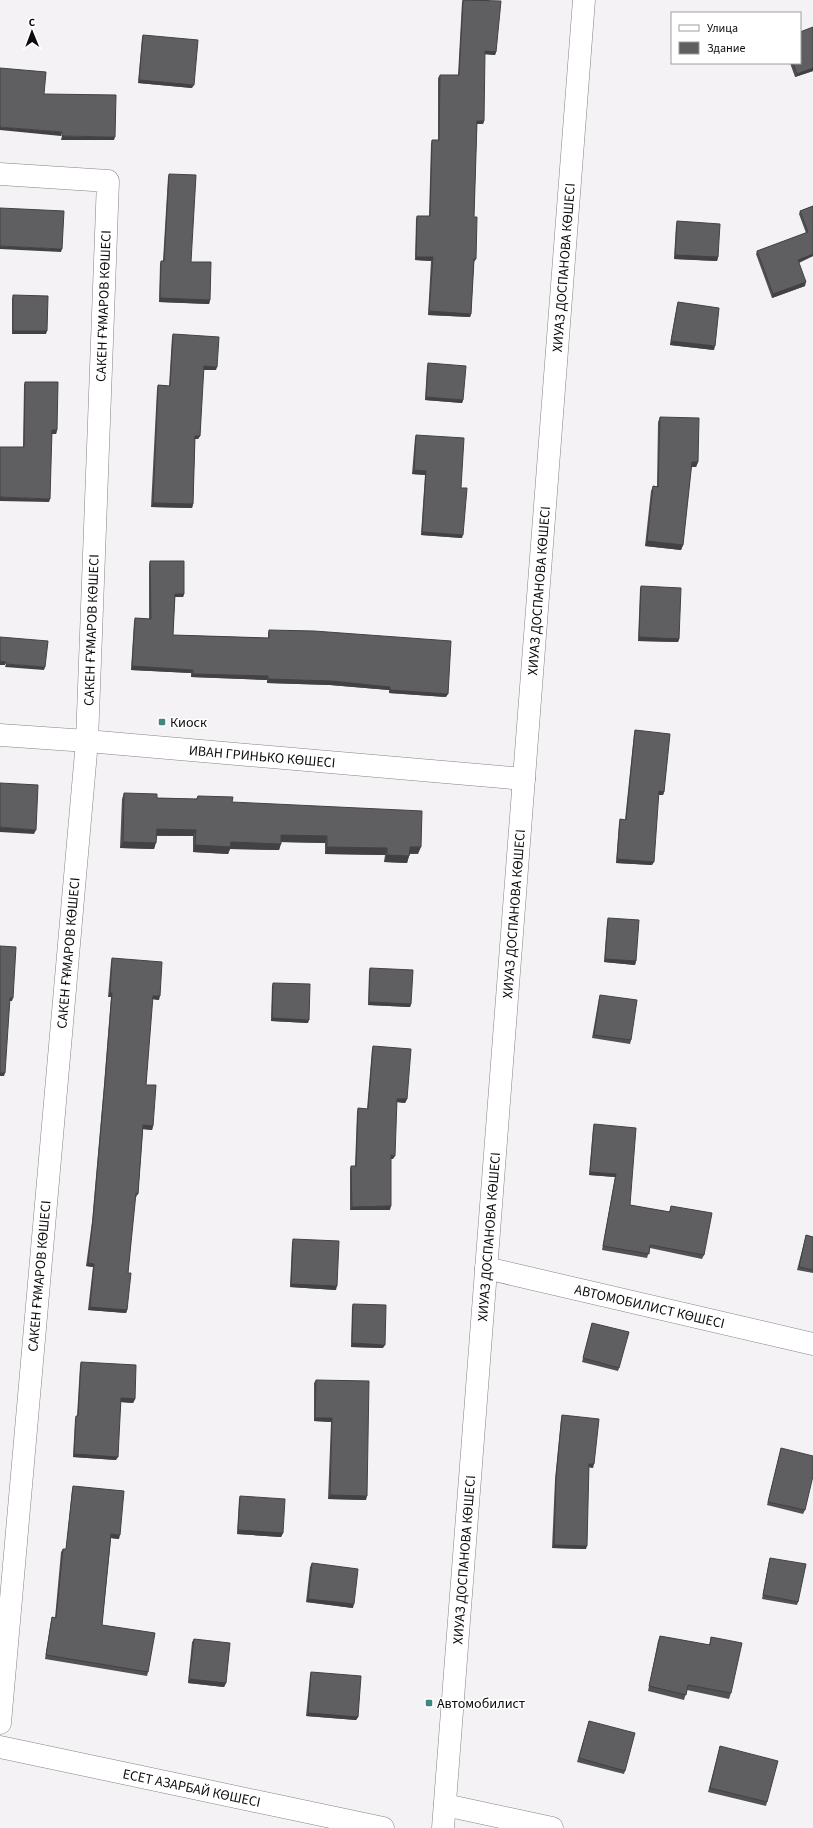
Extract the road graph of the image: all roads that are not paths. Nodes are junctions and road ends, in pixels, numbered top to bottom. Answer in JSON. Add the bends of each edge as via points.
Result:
{"nodes":[{"id":1,"x":584,"y":0,"type":"edge"},
{"id":2,"x":0,"y":174,"type":"edge"},
{"id":3,"x":0,"y":735,"type":"edge"},
{"id":4,"x":87,"y":741,"type":"junction"},
{"id":5,"x":524,"y":779,"type":"junction"},
{"id":6,"x":486,"y":1268,"type":"junction"},
{"id":7,"x":813,"y":1344,"type":"edge"},
{"id":8,"x":0,"y":1723,"type":"edge"},
{"id":9,"x":0,"y":1747,"type":"edge"},
{"id":10,"x":445,"y":1805,"type":"junction"},
{"id":11,"x":383,"y":1828,"type":"edge"},
{"id":12,"x":443,"y":1828,"type":"edge"},
{"id":13,"x":552,"y":1828,"type":"edge"}],
"edges":[{"from":1,"to":5,"type":"street","name":"ХИУАЗ ДОСПАНОВА КӨШЕСІ"},
{"from":2,"to":4,"type":"street","name":"САКЕН ҒҰМАРОВ КӨШЕСІ","via":[[108,181]]},
{"from":3,"to":4,"type":"street","name":"ИВАН ГРИНЬКО КӨШЕСІ"},
{"from":4,"to":5,"type":"street","name":"ИВАН ГРИНЬКО КӨШЕСІ"},
{"from":4,"to":8,"type":"street","name":"САКЕН ҒҰМАРОВ КӨШЕСІ"},
{"from":5,"to":6,"type":"street","name":"ХИУАЗ ДОСПАНОВА КӨШЕСІ"},
{"from":6,"to":7,"type":"street","name":"АВТОМОБИЛИСТ КӨШЕСІ"},
{"from":6,"to":10,"type":"street","name":"ХИУАЗ ДОСПАНОВА КӨШЕСІ"},
{"from":9,"to":11,"type":"street","name":"ЕСЕТ АЗАРБАЙ КӨШЕСІ"},
{"from":10,"to":12,"type":"street","name":"ХИУАЗ ДОСПАНОВА КӨШЕСІ"},
{"from":10,"to":13,"type":"street"}]}
